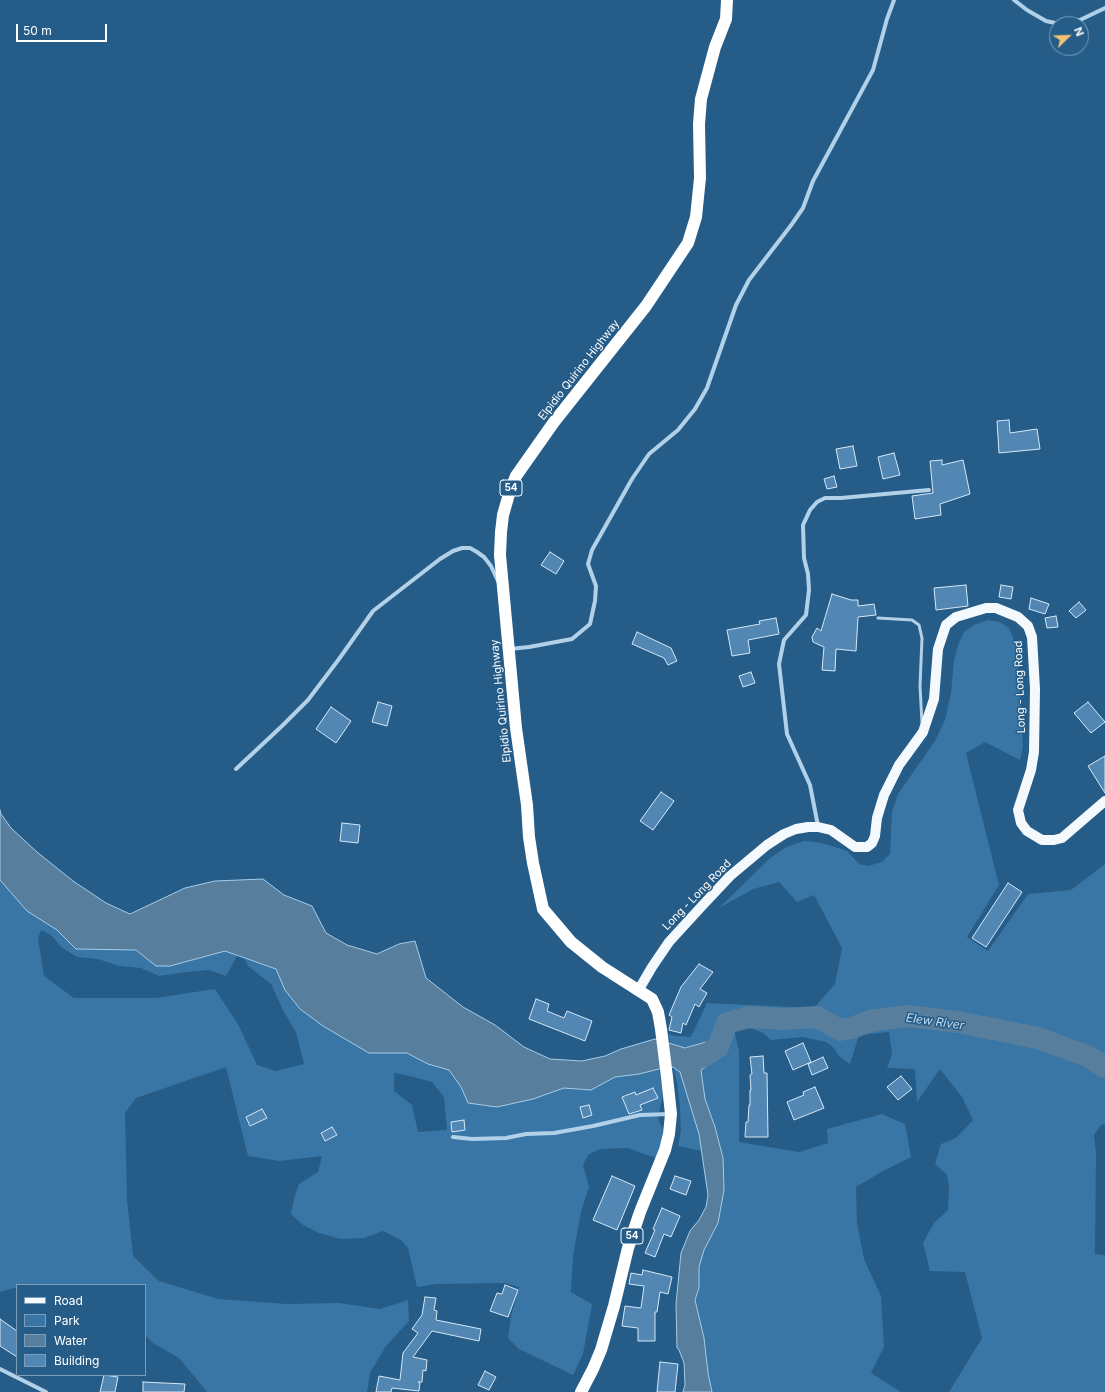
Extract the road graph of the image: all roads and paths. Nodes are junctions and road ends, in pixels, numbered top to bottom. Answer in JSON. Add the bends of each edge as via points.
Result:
{"nodes":[{"id":1,"x":727,"y":0,"type":"edge"},
{"id":2,"x":894,"y":0,"type":"edge"},
{"id":3,"x":1014,"y":0,"type":"edge"},
{"id":4,"x":1105,"y":8,"type":"edge"},
{"id":5,"x":929,"y":490,"type":"dead end"},
{"id":6,"x":504,"y":592,"type":"junction"},
{"id":7,"x":878,"y":618,"type":"dead end"},
{"id":8,"x":508,"y":649,"type":"junction"},
{"id":9,"x":923,"y":732,"type":"junction"},
{"id":10,"x":236,"y":769,"type":"dead end"},
{"id":11,"x":1105,"y":801,"type":"edge"},
{"id":12,"x":818,"y":827,"type":"junction"},
{"id":13,"x":638,"y":991,"type":"junction"},
{"id":14,"x":670,"y":1114,"type":"junction"},
{"id":15,"x":453,"y":1138,"type":"dead end"},
{"id":16,"x":0,"y":1369,"type":"edge"},
{"id":17,"x":46,"y":1392,"type":"edge"},
{"id":18,"x":581,"y":1392,"type":"edge"}],
"edges":[{"from":1,"to":6,"type":"highway","name":"Elpidio Quirino Highway","number":"54","via":[[726,19],[715,47],[701,99],[698,124],[700,178],[696,217],[688,243],[646,306],[554,422],[516,476],[503,515],[501,532],[500,555]]},
{"from":2,"to":8,"type":"street","via":[[873,70],[813,181],[803,208],[749,280],[736,305],[707,388],[678,430],[649,454],[592,550],[588,564],[596,586],[590,624],[572,639]]},
{"from":3,"to":4,"type":"street","via":[[1046,21],[1060,24],[1080,20]]},
{"from":5,"to":12,"type":"street","via":[[825,498],[810,510],[803,525],[804,558],[808,574],[806,615],[784,640],[779,664],[787,734],[810,785]]},
{"from":6,"to":8,"type":"highway","name":"Elpidio Quirino Highway","number":"54"},
{"from":6,"to":10,"type":"street","via":[[484,557],[470,548],[453,551],[440,559],[372,611],[308,700]]},
{"from":7,"to":9,"type":"lane","via":[[912,620],[919,625],[922,638],[920,686]]},
{"from":8,"to":13,"type":"highway","name":"Elpidio Quirino Highway","number":"54","via":[[533,863],[543,909],[571,942]]},
{"from":9,"to":11,"type":"main road","name":"Long - Long Road","via":[[934,699],[938,649],[946,625],[956,617],[986,608],[996,608],[1018,617],[1028,626],[1032,637],[1035,689],[1034,752],[1018,810],[1021,823],[1027,831],[1042,840],[1062,838]]},
{"from":9,"to":12,"type":"main road","name":"Long - Long Road","via":[[899,765],[884,795],[872,843],[867,847],[855,847],[831,830]]},
{"from":12,"to":13,"type":"main road","name":"Long - Long Road","via":[[796,829],[784,834],[767,844],[730,876],[669,942]]},
{"from":13,"to":14,"type":"highway","name":"Elpidio Quirino Highway","number":"54","via":[[652,1000],[658,1012]]},
{"from":14,"to":15,"type":"street","via":[[640,1115],[554,1133],[506,1138]]},
{"from":14,"to":18,"type":"highway","name":"Elpidio Quirino Highway","number":"54","via":[[665,1150],[628,1248],[601,1350]]},
{"from":16,"to":17,"type":"street"}]}
